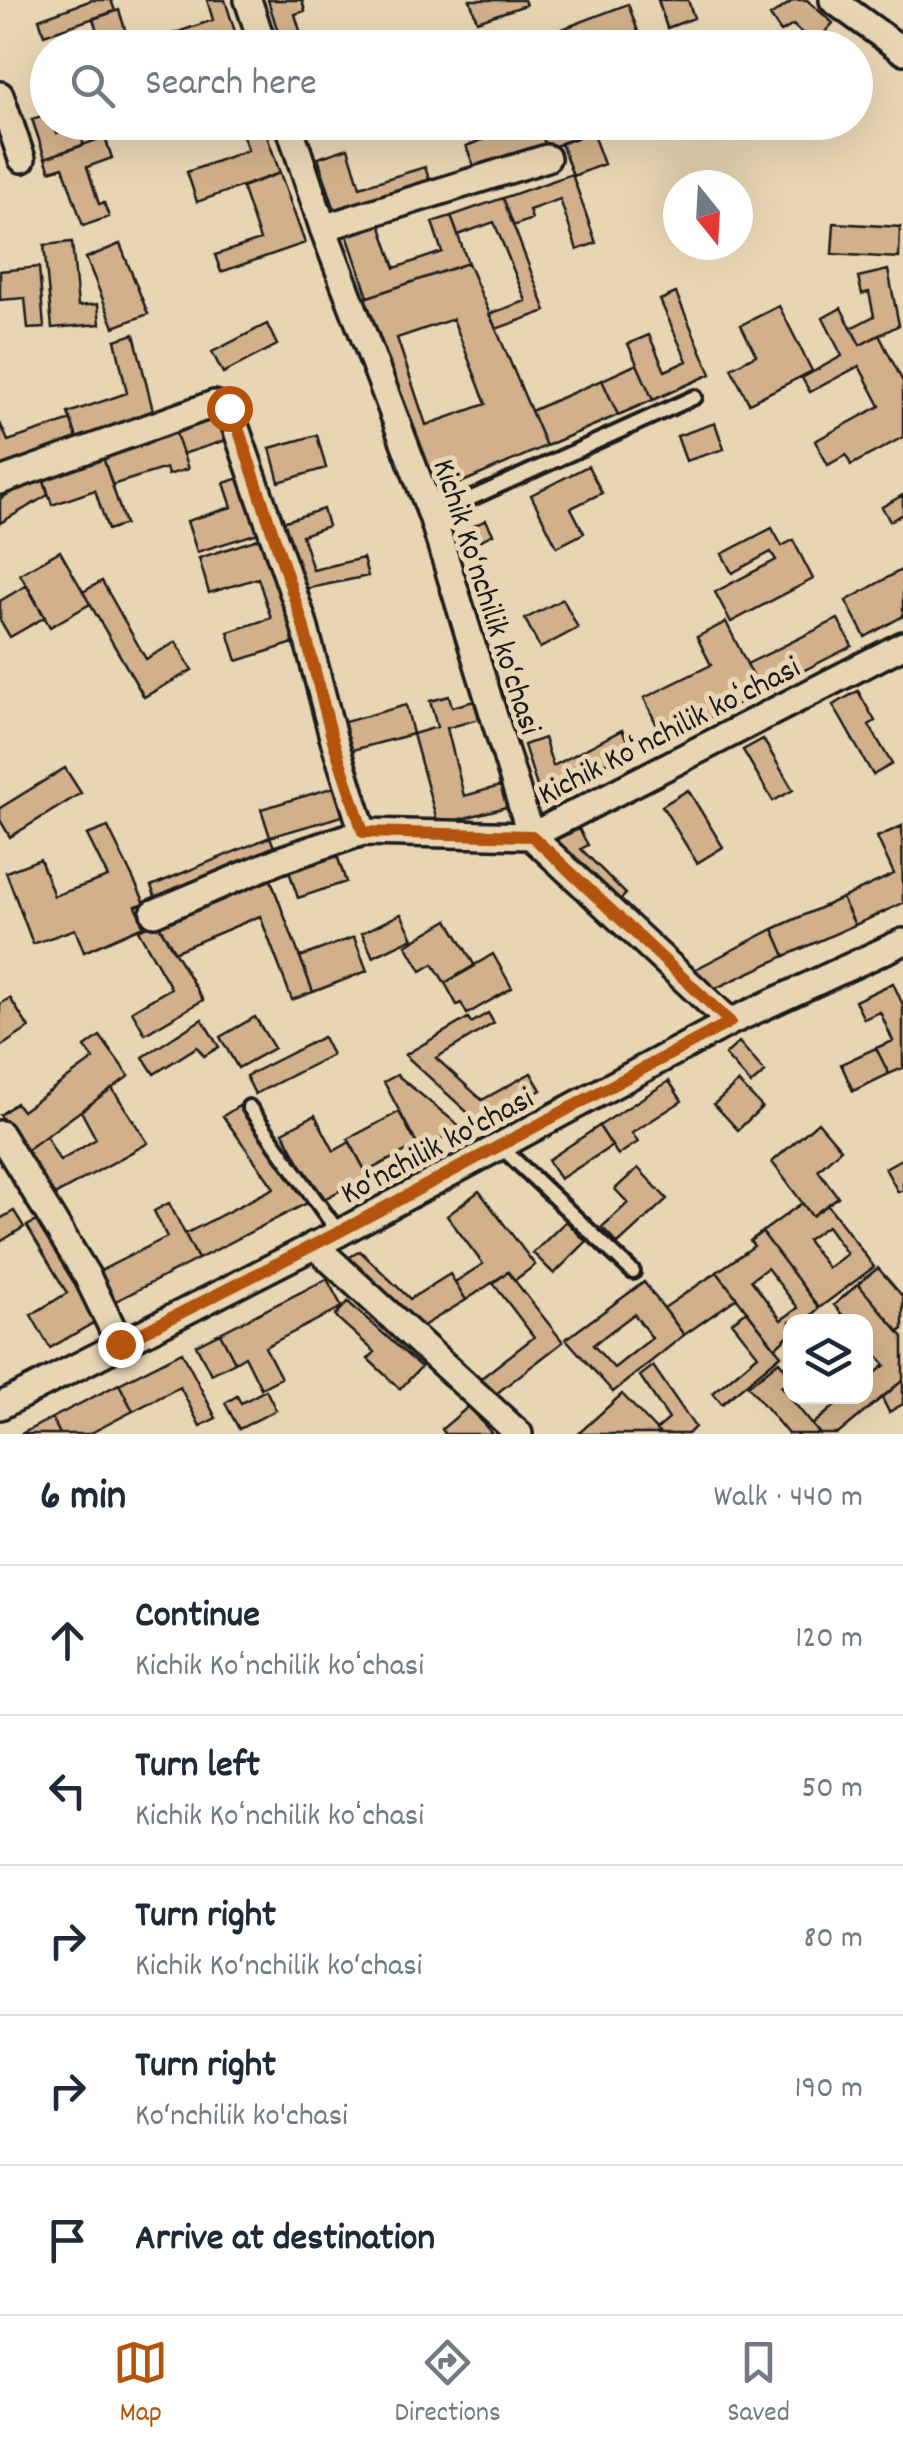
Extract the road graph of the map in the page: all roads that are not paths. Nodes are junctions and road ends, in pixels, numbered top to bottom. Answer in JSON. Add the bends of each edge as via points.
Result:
{"nodes":[{"id":1,"x":248,"y":0,"type":"edge"},
{"id":2,"x":833,"y":0,"type":"edge"},
{"id":3,"x":258,"y":30,"type":"edge"},
{"id":4,"x":903,"y":51,"type":"edge"},
{"id":5,"x":0,"y":95,"type":"edge"},
{"id":6,"x":294,"y":140,"type":"edge"},
{"id":7,"x":22,"y":158,"type":"dead end"},
{"id":8,"x":546,"y":158,"type":"dead end"},
{"id":9,"x":323,"y":228,"type":"junction"},
{"id":10,"x":695,"y":397,"type":"dead end"},
{"id":11,"x":0,"y":481,"type":"edge"},
{"id":12,"x":432,"y":516,"type":"junction"},
{"id":13,"x":903,"y":645,"type":"edge"},
{"id":14,"x":363,"y":832,"type":"junction"},
{"id":15,"x":532,"y":836,"type":"junction"},
{"id":16,"x":154,"y":913,"type":"dead end"},
{"id":17,"x":903,"y":942,"type":"edge"},
{"id":18,"x":730,"y":1022,"type":"junction"},
{"id":19,"x":249,"y":1107,"type":"dead end"},
{"id":20,"x":0,"y":1134,"type":"edge"},
{"id":21,"x":500,"y":1146,"type":"junction"},
{"id":22,"x":339,"y":1232,"type":"junction"},
{"id":23,"x":314,"y":1245,"type":"junction"},
{"id":24,"x":633,"y":1272,"type":"dead end"},
{"id":25,"x":120,"y":1344,"type":"junction"},
{"id":26,"x":0,"y":1406,"type":"edge"},
{"id":27,"x":519,"y":1434,"type":"edge"}],
"edges":[{"from":1,"to":3,"type":"street"},
{"from":2,"to":4,"type":"street"},
{"from":5,"to":7,"type":"street"},
{"from":6,"to":9,"type":"street","name":"Kichik Ko‘nchilik ko‘chasi"},
{"from":8,"to":9,"type":"street"},
{"from":9,"to":12,"type":"street","name":"Kichik Ko‘nchilik ko‘chasi"},
{"from":10,"to":12,"type":"lane"},
{"from":11,"to":14,"type":"street","via":[[182,414],[214,404],[229,408],[297,603]]},
{"from":12,"to":15,"type":"street","name":"Kichik Ko‘nchilik ko‘chasi"},
{"from":13,"to":15,"type":"street","name":"Kichik Koʻnchilik koʻchasi"},
{"from":14,"to":15,"type":"street","name":"Kichik Koʻnchilik koʻchasi"},
{"from":14,"to":16,"type":"street","name":"Kichik Koʻnchilik koʻchasi"},
{"from":15,"to":18,"type":"street","name":"Kichik Ko‘nchilik ko‘chasi"},
{"from":17,"to":18,"type":"street","name":"Ko‘nchilik ko'chasi"},
{"from":18,"to":21,"type":"street","name":"Ko‘nchilik ko'chasi"},
{"from":19,"to":22,"type":"lane"},
{"from":20,"to":25,"type":"street","via":[[87,1276]]},
{"from":21,"to":22,"type":"street","name":"Ko‘nchilik ko'chasi"},
{"from":21,"to":24,"type":"lane"},
{"from":22,"to":23,"type":"street","name":"Ko‘nchilik ko'chasi"},
{"from":23,"to":25,"type":"street","name":"Ko‘nchilik ko'chasi"},
{"from":23,"to":27,"type":"street"},
{"from":25,"to":26,"type":"street","name":"Ko‘nchilik ko'chasi"}]}
